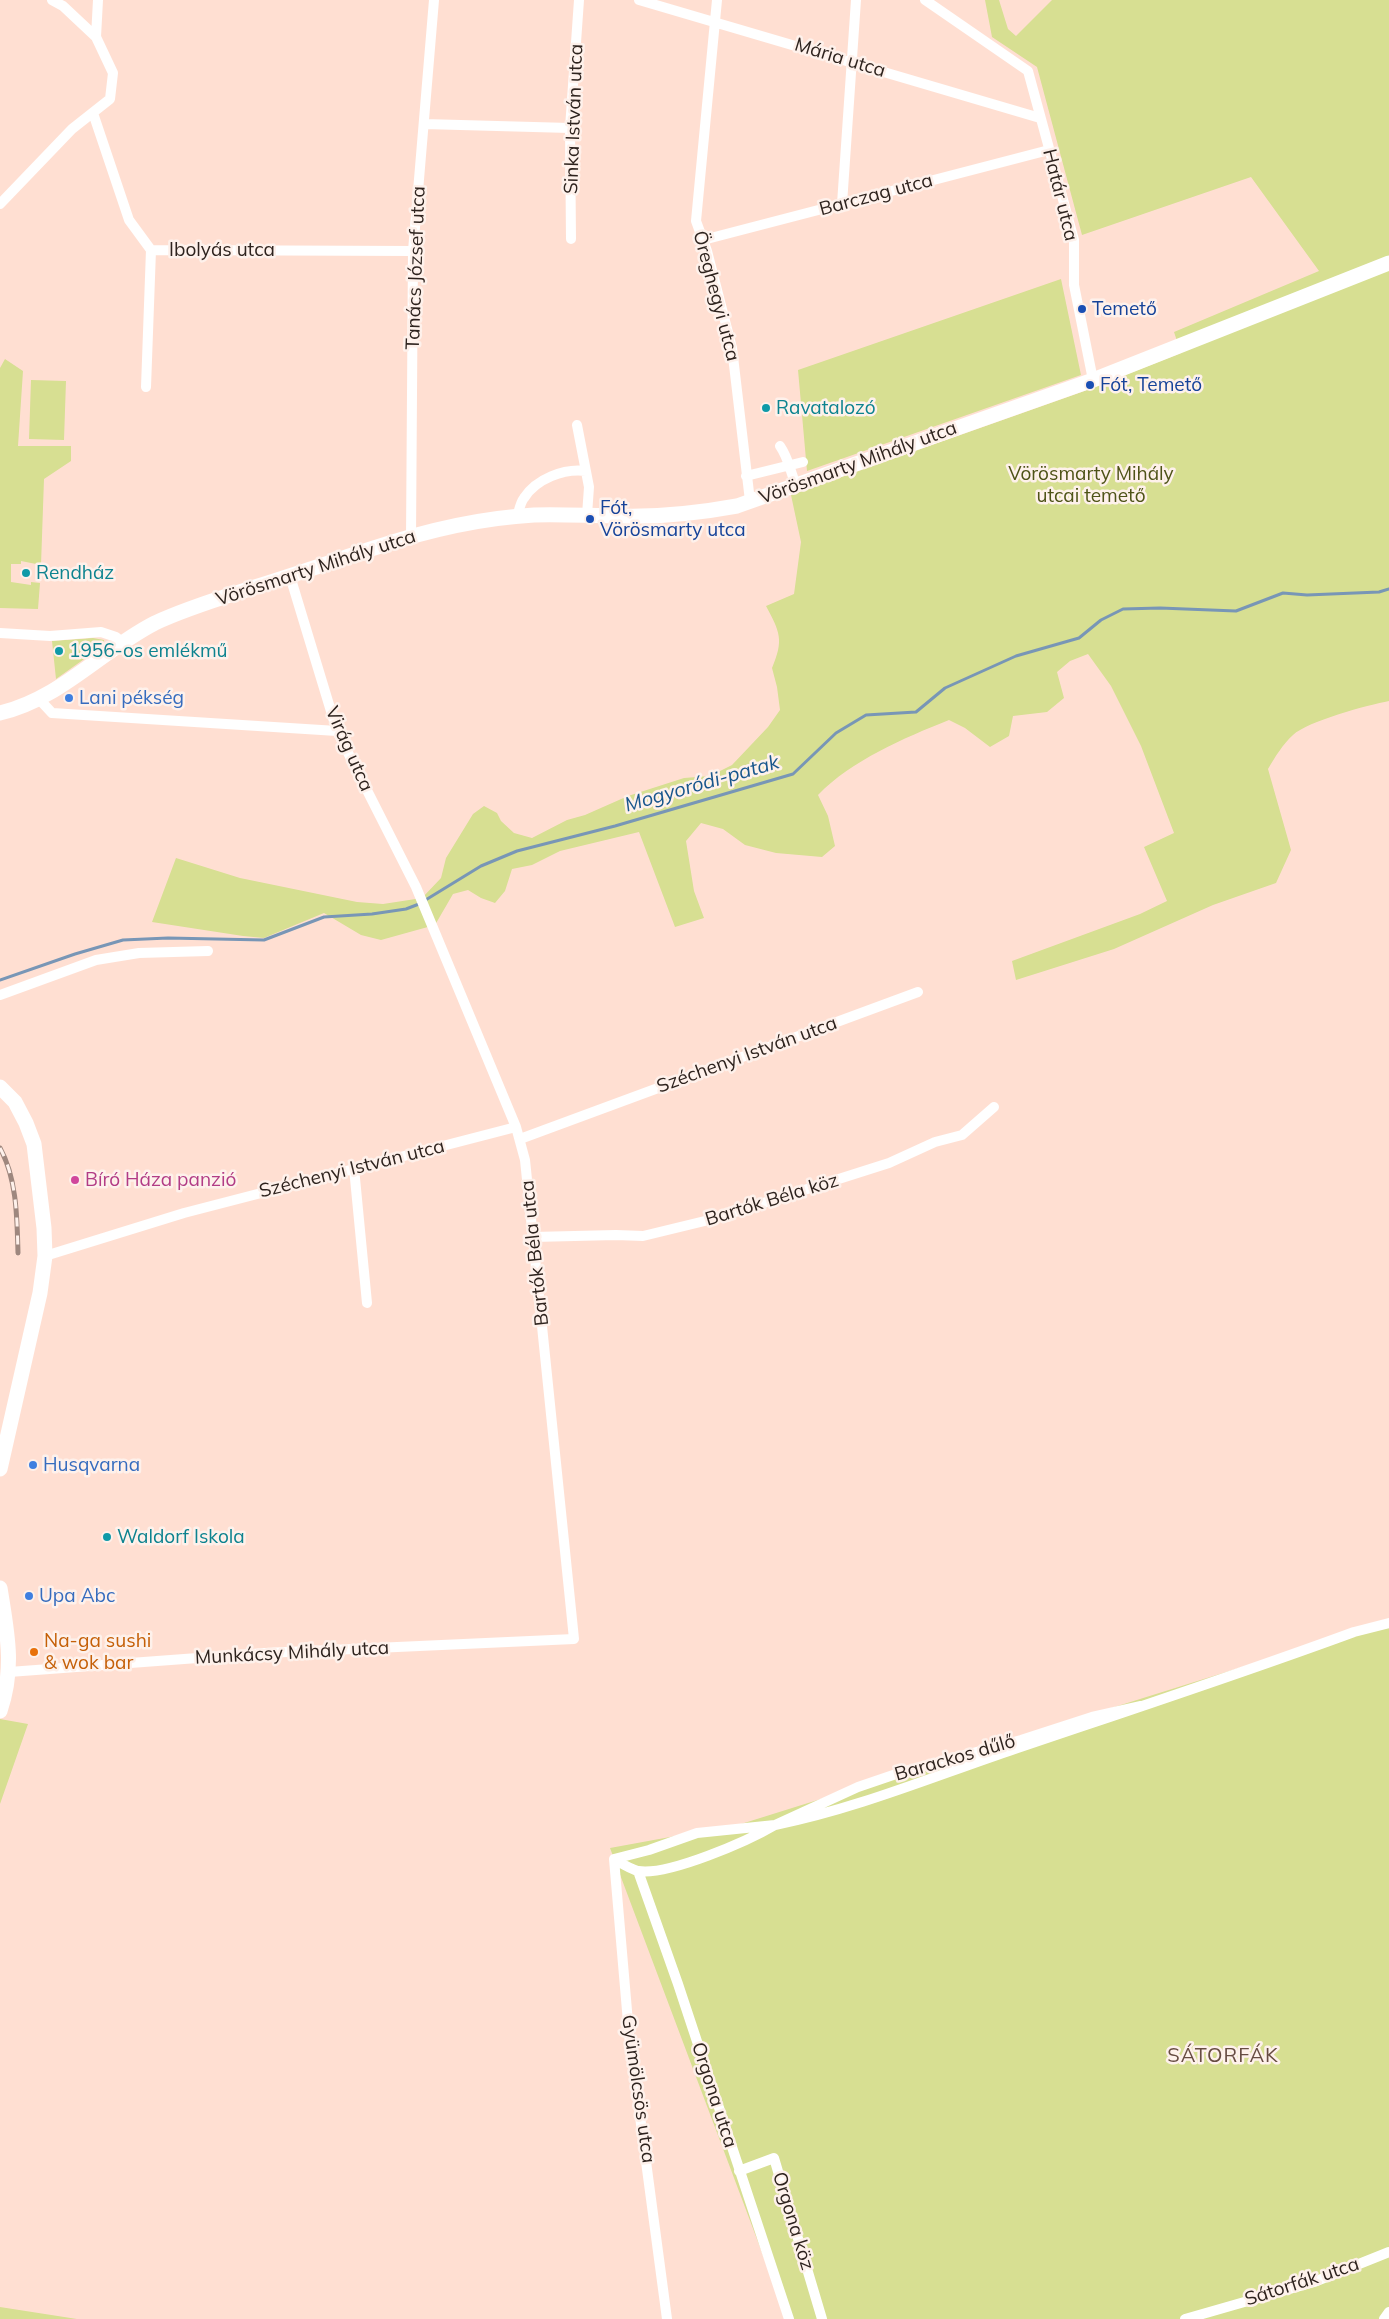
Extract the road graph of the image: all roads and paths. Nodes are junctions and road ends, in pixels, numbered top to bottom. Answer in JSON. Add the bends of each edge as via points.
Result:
{"nodes":[{"id":1,"x":52,"y":0,"type":"edge"},
{"id":2,"x":98,"y":0,"type":"edge"},
{"id":3,"x":434,"y":0,"type":"edge"},
{"id":4,"x":579,"y":0,"type":"edge"},
{"id":5,"x":639,"y":0,"type":"edge"},
{"id":6,"x":717,"y":0,"type":"edge"},
{"id":7,"x":856,"y":0,"type":"edge"},
{"id":8,"x":925,"y":0,"type":"edge"},
{"id":9,"x":715,"y":21,"type":"junction"},
{"id":10,"x":96,"y":37,"type":"junction"},
{"id":11,"x":851,"y":62,"type":"junction"},
{"id":12,"x":93,"y":112,"type":"junction"},
{"id":13,"x":1040,"y":118,"type":"junction"},
{"id":14,"x":424,"y":124,"type":"junction"},
{"id":15,"x":570,"y":128,"type":"junction"},
{"id":16,"x":1049,"y":150,"type":"junction"},
{"id":17,"x":0,"y":204,"type":"edge"},
{"id":18,"x":842,"y":204,"type":"junction"},
{"id":19,"x":571,"y":239,"type":"dead end"},
{"id":20,"x":703,"y":240,"type":"junction"},
{"id":21,"x":152,"y":250,"type":"junction"},
{"id":22,"x":412,"y":251,"type":"junction"},
{"id":23,"x":1389,"y":263,"type":"edge"},
{"id":24,"x":1093,"y":380,"type":"junction"},
{"id":25,"x":146,"y":387,"type":"dead end"},
{"id":26,"x":577,"y":425,"type":"dead end"},
{"id":27,"x":780,"y":446,"type":"dead end"},
{"id":28,"x":803,"y":462,"type":"dead end"},
{"id":29,"x":790,"y":465,"type":"junction"},
{"id":30,"x":586,"y":471,"type":"junction"},
{"id":31,"x":746,"y":476,"type":"junction"},
{"id":32,"x":796,"y":485,"type":"junction"},
{"id":33,"x":750,"y":502,"type":"junction"},
{"id":34,"x":587,"y":515,"type":"junction"},
{"id":35,"x":517,"y":516,"type":"junction"},
{"id":36,"x":411,"y":537,"type":"junction"},
{"id":37,"x":290,"y":576,"type":"junction"},
{"id":38,"x":0,"y":634,"type":"edge"},
{"id":39,"x":123,"y":643,"type":"junction"},
{"id":40,"x":39,"y":699,"type":"junction"},
{"id":41,"x":0,"y":713,"type":"edge"},
{"id":42,"x":337,"y":731,"type":"junction"},
{"id":43,"x":416,"y":887,"type":"joint"},
{"id":44,"x":208,"y":951,"type":"dead end"},
{"id":45,"x":918,"y":992,"type":"dead end"},
{"id":46,"x":0,"y":995,"type":"edge"},
{"id":47,"x":0,"y":1087,"type":"edge"},
{"id":48,"x":994,"y":1107,"type":"dead end"},
{"id":49,"x":516,"y":1127,"type":"junction"},
{"id":50,"x":520,"y":1139,"type":"junction"},
{"id":51,"x":354,"y":1168,"type":"junction"},
{"id":52,"x":533,"y":1237,"type":"junction"},
{"id":53,"x":45,"y":1256,"type":"junction"},
{"id":54,"x":367,"y":1303,"type":"dead end"},
{"id":55,"x":0,"y":1469,"type":"edge"},
{"id":56,"x":0,"y":1588,"type":"edge"},
{"id":57,"x":1389,"y":1623,"type":"edge"},
{"id":58,"x":574,"y":1639,"type":"joint"},
{"id":59,"x":10,"y":1672,"type":"junction"},
{"id":60,"x":2,"y":1705,"type":"edge"},
{"id":61,"x":1141,"y":1706,"type":"junction"},
{"id":62,"x":774,"y":1826,"type":"junction"},
{"id":63,"x":614,"y":1859,"type":"junction"},
{"id":64,"x":638,"y":1871,"type":"junction"},
{"id":65,"x":739,"y":2170,"type":"junction"},
{"id":66,"x":1389,"y":2252,"type":"edge"},
{"id":67,"x":1389,"y":2312,"type":"edge"},
{"id":68,"x":668,"y":2319,"type":"edge"},
{"id":69,"x":789,"y":2319,"type":"edge"},
{"id":70,"x":822,"y":2319,"type":"edge"},
{"id":71,"x":1185,"y":2319,"type":"edge"},
{"id":72,"x":1384,"y":2319,"type":"edge"}],
"edges":[{"from":1,"to":10,"type":"street"},
{"from":2,"to":10,"type":"street"},
{"from":3,"to":14,"type":"street","name":"Tanács József utca"},
{"from":4,"to":15,"type":"street","name":"Sinka István utca"},
{"from":5,"to":9,"type":"street","name":"Mária utca"},
{"from":6,"to":9,"type":"street","name":"Öreghegyi utca"},
{"from":7,"to":11,"type":"street"},
{"from":8,"to":13,"type":"street","name":"Határ utca","via":[[1028,71]]},
{"from":9,"to":11,"type":"street","name":"Mária utca"},
{"from":9,"to":20,"type":"street","name":"Öreghegyi utca","via":[[696,221]]},
{"from":10,"to":12,"type":"street","via":[[113,73],[110,100]]},
{"from":11,"to":13,"type":"street","name":"Mária utca"},
{"from":11,"to":18,"type":"street"},
{"from":12,"to":17,"type":"street","via":[[72,129]]},
{"from":12,"to":21,"type":"street","name":"Ibolyás utca","via":[[129,220]]},
{"from":13,"to":16,"type":"street","name":"Határ utca"},
{"from":14,"to":15,"type":"street"},
{"from":14,"to":22,"type":"street","name":"Tanács József utca"},
{"from":15,"to":19,"type":"street","name":"Sinka István utca"},
{"from":16,"to":18,"type":"street","name":"Barczag utca"},
{"from":16,"to":24,"type":"street","name":"Határ utca","via":[[1074,240],[1074,285]]},
{"from":18,"to":20,"type":"street","name":"Barczag utca"},
{"from":20,"to":31,"type":"street","name":"Öreghegyi utca","via":[[732,348]]},
{"from":21,"to":22,"type":"street","name":"Ibolyás utca"},
{"from":21,"to":25,"type":"street"},
{"from":22,"to":36,"type":"street","name":"Tanács József utca"},
{"from":23,"to":24,"type":"main road","name":"Vörösmarty Mihály utca"},
{"from":24,"to":32,"type":"main road","name":"Vörösmarty Mihály utca"},
{"from":26,"to":30,"type":"street"},
{"from":27,"to":29,"type":"street"},
{"from":28,"to":29,"type":"street"},
{"from":29,"to":31,"type":"street"},
{"from":29,"to":32,"type":"street"},
{"from":30,"to":34,"type":"street","via":[[589,487]]},
{"from":30,"to":35,"type":"street","via":[[560,471],[543,481],[524,498]]},
{"from":31,"to":33,"type":"street","name":"Öreghegyi utca"},
{"from":32,"to":33,"type":"main road","name":"Vörösmarty Mihály utca"},
{"from":33,"to":34,"type":"main road","name":"Vörösmarty Mihály utca","via":[[703,512]]},
{"from":34,"to":35,"type":"main road","name":"Vörösmarty Mihály utca"},
{"from":35,"to":36,"type":"main road","name":"Vörösmarty Mihály utca"},
{"from":36,"to":37,"type":"main road","name":"Vörösmarty Mihály utca"},
{"from":37,"to":39,"type":"main road","name":"Vörösmarty Mihály utca","via":[[174,614]]},
{"from":37,"to":42,"type":"street","name":"Virág utca"},
{"from":38,"to":39,"type":"street","via":[[50,636],[101,632]]},
{"from":39,"to":40,"type":"main road","name":"Vörösmarty Mihály utca"},
{"from":40,"to":41,"type":"main road","name":"Vörösmarty Mihály utca"},
{"from":40,"to":42,"type":"street","via":[[52,713]]},
{"from":42,"to":43,"type":"street","name":"Virág utca"},
{"from":43,"to":49,"type":"street","name":"Bartók Béla utca"},
{"from":44,"to":46,"type":"street","via":[[139,953],[96,960]]},
{"from":45,"to":50,"type":"street","name":"Széchenyi István utca"},
{"from":47,"to":53,"type":"main road","via":[[16,1102],[34,1144]]},
{"from":48,"to":52,"type":"street","name":"Bartók Béla köz","via":[[962,1135],[934,1142],[889,1163],[713,1219],[643,1236]]},
{"from":49,"to":50,"type":"street","name":"Bartók Béla utca"},
{"from":49,"to":51,"type":"street","name":"Széchenyi István utca"},
{"from":50,"to":52,"type":"street","name":"Bartók Béla utca"},
{"from":51,"to":53,"type":"street","name":"Széchenyi István utca","via":[[184,1213]]},
{"from":51,"to":54,"type":"street"},
{"from":52,"to":58,"type":"street","name":"Bartók Béla utca"},
{"from":53,"to":55,"type":"main road","via":[[40,1293]]},
{"from":56,"to":59,"type":"main road"},
{"from":57,"to":61,"type":"street","name":"Barackos dűlő","via":[[1354,1632]]},
{"from":58,"to":59,"type":"street","name":"Munkácsy Mihály utca","via":[[265,1653]]},
{"from":59,"to":60,"type":"main road"},
{"from":61,"to":62,"type":"street","name":"Barackos dűlő","via":[[866,1801]]},
{"from":61,"to":62,"type":"street","name":"Barackos dűlő","via":[[902,1772]]},
{"from":62,"to":63,"type":"street","name":"Barackos dűlő","via":[[697,1833]]},
{"from":62,"to":64,"type":"street","name":"Barackos dűlő","via":[[703,1858],[656,1870]]},
{"from":63,"to":64,"type":"street"},
{"from":63,"to":68,"type":"street","name":"Gyümölcsös utca","via":[[630,2034]]},
{"from":64,"to":65,"type":"street","name":"Orgona utca"},
{"from":65,"to":69,"type":"street","name":"Orgona utca"},
{"from":65,"to":70,"type":"street","name":"Orgona köz","via":[[774,2158]]},
{"from":66,"to":71,"type":"street","name":"Sátorfák utca","via":[[1314,2282]]},
{"from":67,"to":72,"type":"street"}]}
